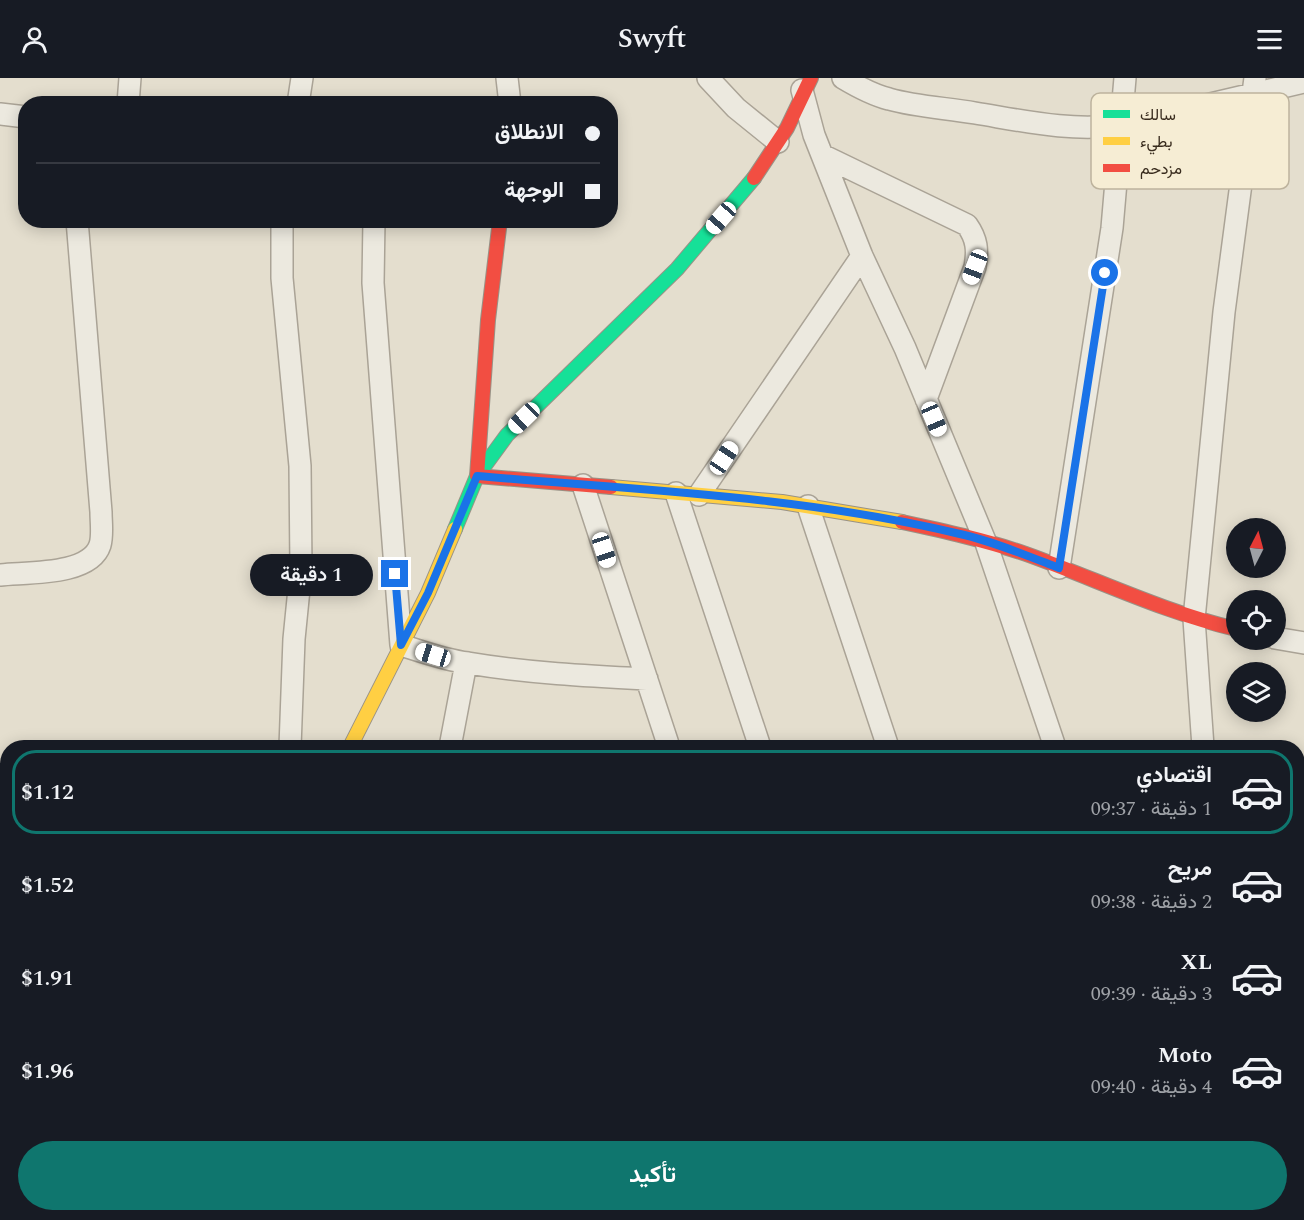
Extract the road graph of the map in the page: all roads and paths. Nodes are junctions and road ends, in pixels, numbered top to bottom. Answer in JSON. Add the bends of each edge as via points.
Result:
{"nodes":[{"id":1,"x":130,"y":78,"type":"edge"},
{"id":2,"x":302,"y":78,"type":"edge"},
{"id":3,"x":507,"y":78,"type":"edge"},
{"id":4,"x":708,"y":78,"type":"edge"},
{"id":5,"x":843,"y":78,"type":"edge"},
{"id":6,"x":1125,"y":78,"type":"edge"},
{"id":7,"x":1304,"y":82,"type":"edge"},
{"id":8,"x":805,"y":84,"type":"edge"},
{"id":9,"x":1254,"y":86,"type":"edge"},
{"id":10,"x":1124,"y":93,"type":"edge"},
{"id":11,"x":1230,"y":93,"type":"edge"},
{"id":12,"x":129,"y":96,"type":"edge"},
{"id":13,"x":299,"y":96,"type":"edge"},
{"id":14,"x":509,"y":96,"type":"edge"},
{"id":15,"x":0,"y":114,"type":"edge"},
{"id":16,"x":18,"y":116,"type":"edge"},
{"id":17,"x":1091,"y":128,"type":"edge"},
{"id":18,"x":778,"y":142,"type":"junction"},
{"id":19,"x":822,"y":155,"type":"junction"},
{"id":20,"x":1115,"y":189,"type":"edge"},
{"id":21,"x":1240,"y":189,"type":"edge"},
{"id":22,"x":78,"y":228,"type":"edge"},
{"id":23,"x":282,"y":228,"type":"edge"},
{"id":24,"x":374,"y":228,"type":"edge"},
{"id":25,"x":499,"y":228,"type":"edge"},
{"id":26,"x":862,"y":256,"type":"junction"},
{"id":27,"x":926,"y":399,"type":"junction"},
{"id":28,"x":477,"y":476,"type":"junction"},
{"id":29,"x":583,"y":485,"type":"junction"},
{"id":30,"x":676,"y":493,"type":"junction"},
{"id":31,"x":699,"y":495,"type":"junction"},
{"id":32,"x":808,"y":506,"type":"junction"},
{"id":33,"x":986,"y":543,"type":"junction"},
{"id":34,"x":1059,"y":568,"type":"junction"},
{"id":35,"x":0,"y":574,"type":"edge"},
{"id":36,"x":1194,"y":619,"type":"junction"},
{"id":37,"x":1226,"y":627,"type":"edge"},
{"id":38,"x":1286,"y":640,"type":"edge"},
{"id":39,"x":1304,"y":643,"type":"edge"},
{"id":40,"x":401,"y":645,"type":"junction"},
{"id":41,"x":465,"y":663,"type":"junction"},
{"id":42,"x":647,"y":679,"type":"junction"},
{"id":43,"x":290,"y":740,"type":"edge"},
{"id":44,"x":354,"y":740,"type":"edge"},
{"id":45,"x":451,"y":740,"type":"edge"},
{"id":46,"x":667,"y":740,"type":"edge"},
{"id":47,"x":758,"y":740,"type":"edge"},
{"id":48,"x":886,"y":740,"type":"edge"},
{"id":49,"x":1053,"y":740,"type":"edge"},
{"id":50,"x":1203,"y":740,"type":"edge"}],
"edges":[{"from":1,"to":12,"type":"street"},
{"from":2,"to":13,"type":"street"},
{"from":3,"to":14,"type":"street"},
{"from":4,"to":18,"type":"street","via":[[736,108]]},
{"from":5,"to":17,"type":"street","via":[[861,89],[912,104],[1028,123]]},
{"from":6,"to":10,"type":"street"},
{"from":7,"to":9,"type":"street"},
{"from":8,"to":18,"type":"street"},
{"from":8,"to":19,"type":"street","via":[[814,135]]},
{"from":9,"to":11,"type":"street"},
{"from":15,"to":16,"type":"street"},
{"from":18,"to":28,"type":"street","via":[[750,184],[677,269],[507,435]]},
{"from":19,"to":26,"type":"street"},
{"from":19,"to":27,"type":"street","via":[[967,225],[974,235],[978,250],[975,267]]},
{"from":20,"to":34,"type":"street"},
{"from":21,"to":36,"type":"street","via":[[1224,312]]},
{"from":22,"to":35,"type":"street","via":[[101,512],[100,547],[91,558],[71,568]]},
{"from":23,"to":43,"type":"street","via":[[282,278],[300,466],[301,569]]},
{"from":24,"to":40,"type":"street","via":[[373,283]]},
{"from":25,"to":28,"type":"street"},
{"from":26,"to":27,"type":"street"},
{"from":26,"to":31,"type":"street"},
{"from":27,"to":33,"type":"street"},
{"from":28,"to":29,"type":"street"},
{"from":28,"to":40,"type":"street","via":[[428,593]]},
{"from":29,"to":30,"type":"street"},
{"from":29,"to":42,"type":"street"},
{"from":30,"to":31,"type":"street"},
{"from":30,"to":47,"type":"street"},
{"from":31,"to":32,"type":"street"},
{"from":32,"to":33,"type":"street","via":[[962,534]]},
{"from":32,"to":48,"type":"street"},
{"from":33,"to":34,"type":"street"},
{"from":33,"to":49,"type":"street"},
{"from":34,"to":36,"type":"street"},
{"from":36,"to":37,"type":"street"},
{"from":36,"to":50,"type":"street"},
{"from":38,"to":39,"type":"street"},
{"from":40,"to":41,"type":"street"},
{"from":40,"to":44,"type":"street"},
{"from":41,"to":42,"type":"street"},
{"from":41,"to":45,"type":"street"},
{"from":42,"to":46,"type":"street"}]}
